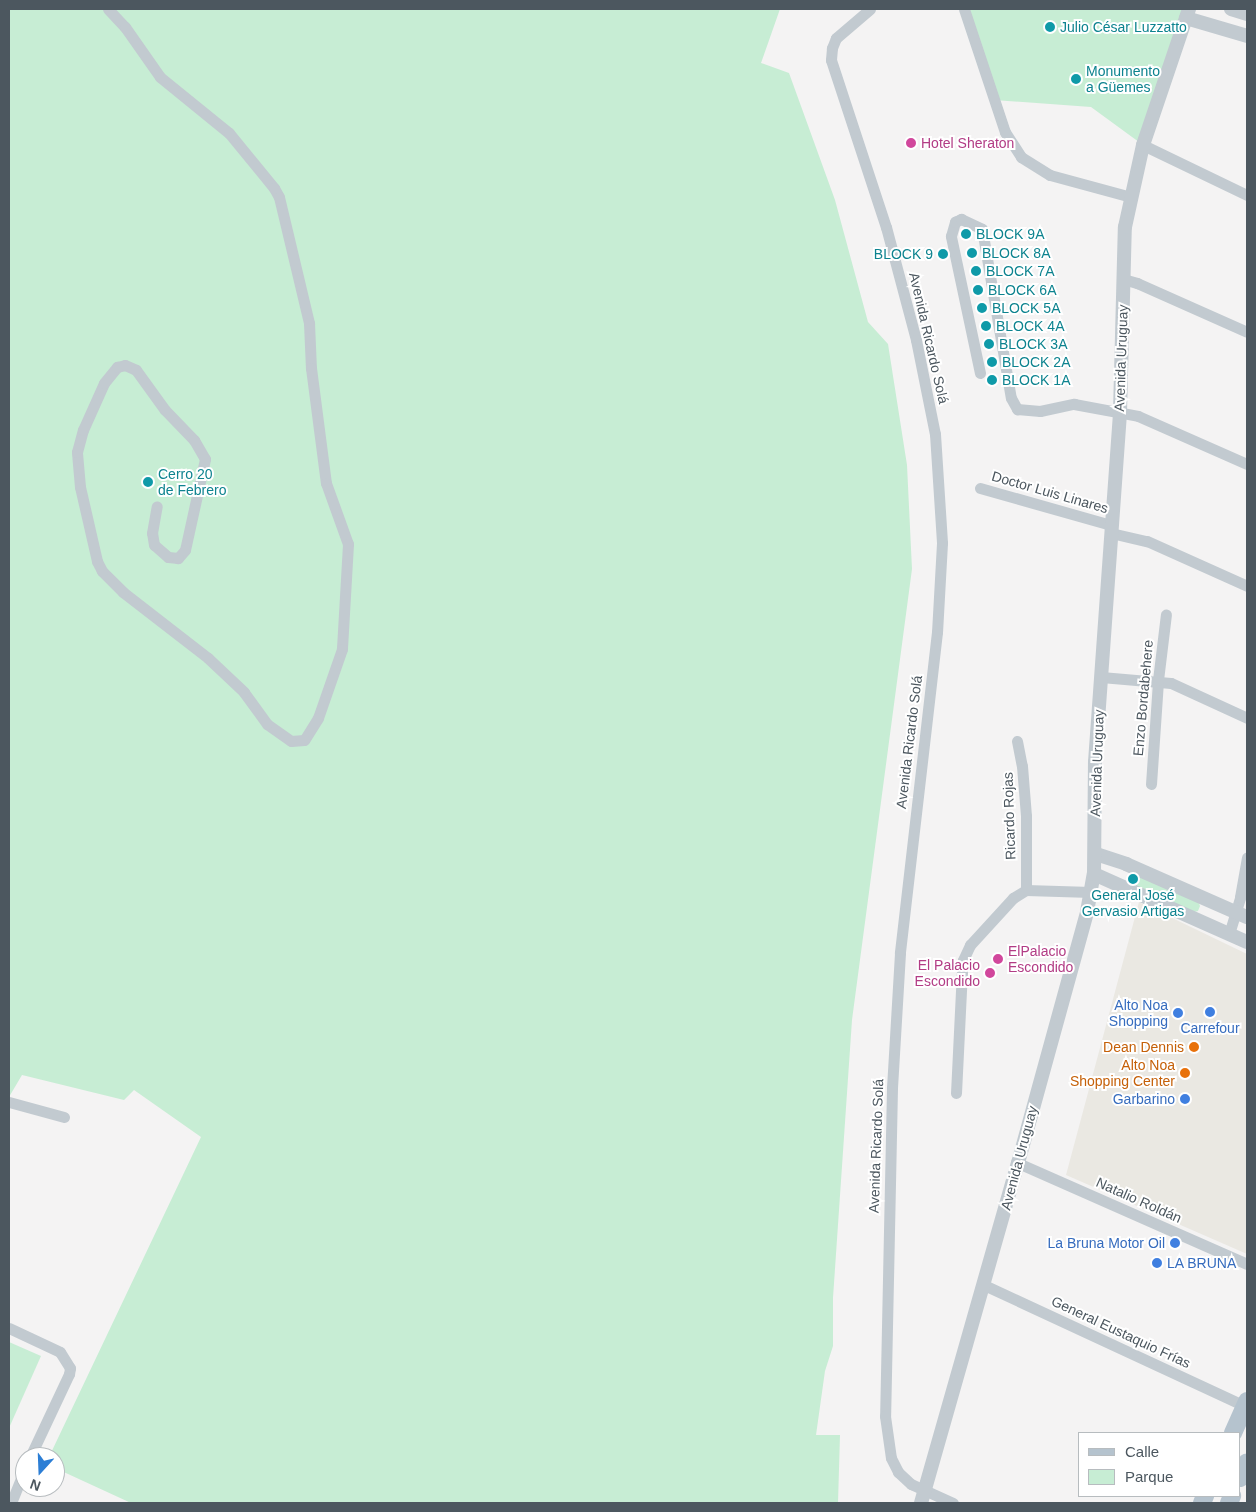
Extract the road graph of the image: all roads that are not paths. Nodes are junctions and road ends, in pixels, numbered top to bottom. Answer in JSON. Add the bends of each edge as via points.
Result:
{"nodes":[{"id":1,"x":108,"y":9,"type":"edge"},
{"id":2,"x":870,"y":9,"type":"edge"},
{"id":3,"x":964,"y":9,"type":"edge"},
{"id":4,"x":1231,"y":9,"type":"edge"},
{"id":5,"x":1188,"y":13,"type":"edge"},
{"id":6,"x":1247,"y":14,"type":"edge"},
{"id":7,"x":1247,"y":36,"type":"edge"},
{"id":8,"x":1143,"y":145,"type":"junction"},
{"id":9,"x":1247,"y":195,"type":"edge"},
{"id":10,"x":1131,"y":197,"type":"junction"},
{"id":11,"x":1123,"y":279,"type":"junction"},
{"id":12,"x":1247,"y":332,"type":"edge"},
{"id":13,"x":980,"y":374,"type":"dead end"},
{"id":14,"x":1120,"y":412,"type":"junction"},
{"id":15,"x":1247,"y":464,"type":"edge"},
{"id":16,"x":980,"y":488,"type":"dead end"},
{"id":17,"x":157,"y":506,"type":"dead end"},
{"id":18,"x":1111,"y":529,"type":"junction"},
{"id":19,"x":1247,"y":586,"type":"edge"},
{"id":20,"x":1166,"y":614,"type":"dead end"},
{"id":21,"x":1101,"y":677,"type":"junction"},
{"id":22,"x":1158,"y":680,"type":"junction"},
{"id":23,"x":1246,"y":714,"type":"edge"},
{"id":24,"x":1017,"y":741,"type":"dead end"},
{"id":25,"x":1151,"y":784,"type":"dead end"},
{"id":26,"x":1096,"y":854,"type":"junction"},
{"id":27,"x":1247,"y":858,"type":"edge"},
{"id":28,"x":1094,"y":874,"type":"junction"},
{"id":29,"x":1026,"y":890,"type":"junction"},
{"id":30,"x":1091,"y":892,"type":"junction"},
{"id":31,"x":1242,"y":914,"type":"edge"},
{"id":32,"x":1229,"y":934,"type":"junction"},
{"id":33,"x":1247,"y":942,"type":"edge"},
{"id":34,"x":956,"y":1094,"type":"dead end"},
{"id":35,"x":9,"y":1102,"type":"edge"},
{"id":36,"x":64,"y":1117,"type":"dead end"},
{"id":37,"x":1018,"y":1163,"type":"junction"},
{"id":38,"x":1247,"y":1264,"type":"edge"},
{"id":39,"x":984,"y":1285,"type":"junction"},
{"id":40,"x":9,"y":1328,"type":"edge"},
{"id":41,"x":1247,"y":1405,"type":"edge"},
{"id":42,"x":1234,"y":1432,"type":"edge"},
{"id":43,"x":35,"y":1447,"type":"edge"},
{"id":44,"x":1247,"y":1462,"type":"edge"},
{"id":45,"x":1241,"y":1476,"type":"edge"},
{"id":46,"x":924,"y":1497,"type":"edge"},
{"id":47,"x":953,"y":1503,"type":"edge"}],
"edges":[{"from":1,"to":17,"type":"street","via":[[125,26],[160,77],[238,143],[274,188],[281,205],[309,323],[326,483],[348,544],[342,648],[318,718],[304,740],[291,741],[267,724],[244,692],[208,658],[123,592],[102,571],[80,487],[77,452],[82,430],[104,383],[117,367],[125,365],[136,370],[165,410],[194,440],[205,459],[186,550],[178,558],[161,553],[152,539]]},
{"from":2,"to":46,"type":"street","name":"Avenida Ricardo Solá","via":[[836,38],[831,60],[886,227],[916,340],[935,434],[942,543],[937,632],[900,953],[892,1088],[884,1416],[894,1465]]},
{"from":3,"to":10,"type":"street","via":[[1005,132],[1022,157],[1050,175]]},
{"from":4,"to":6,"type":"street"},
{"from":5,"to":7,"type":"street"},
{"from":5,"to":8,"type":"street","name":"Avenida Uruguay"},
{"from":8,"to":9,"type":"street"},
{"from":8,"to":10,"type":"street","name":"Avenida Uruguay"},
{"from":10,"to":11,"type":"street","name":"Avenida Uruguay","via":[[1125,227]]},
{"from":11,"to":12,"type":"street"},
{"from":11,"to":14,"type":"street","name":"Avenida Uruguay"},
{"from":13,"to":14,"type":"street","via":[[951,236],[955,222],[961,219],[982,229],[1011,398],[1016,409],[1040,411],[1074,404]]},
{"from":14,"to":15,"type":"street","via":[[1144,417]]},
{"from":14,"to":18,"type":"street","name":"Avenida Uruguay"},
{"from":16,"to":18,"type":"street","name":"Doctor Luis Linares"},
{"from":18,"to":19,"type":"street","name":"Doctor Luis Linares","via":[[1148,541]]},
{"from":18,"to":21,"type":"street","name":"Avenida Uruguay"},
{"from":20,"to":22,"type":"street","name":"Enzo Bordabehere"},
{"from":21,"to":22,"type":"street"},
{"from":21,"to":26,"type":"street","name":"Avenida Uruguay","via":[[1095,762]]},
{"from":22,"to":23,"type":"street"},
{"from":22,"to":25,"type":"street","name":"Enzo Bordabehere"},
{"from":24,"to":29,"type":"street","name":"Ricardo Rojas","via":[[1026,816]]},
{"from":26,"to":28,"type":"street","name":"Avenida Uruguay"},
{"from":26,"to":31,"type":"street"},
{"from":27,"to":31,"type":"street"},
{"from":28,"to":30,"type":"street","name":"Avenida Uruguay"},
{"from":28,"to":32,"type":"street"},
{"from":29,"to":30,"type":"street"},
{"from":29,"to":34,"type":"street","via":[[1013,898],[965,954]]},
{"from":30,"to":37,"type":"street","name":"Avenida Uruguay"},
{"from":31,"to":32,"type":"street"},
{"from":32,"to":33,"type":"street"},
{"from":35,"to":36,"type":"street"},
{"from":37,"to":38,"type":"street","name":"Natalio Roldán"},
{"from":37,"to":39,"type":"street","name":"Avenida Uruguay"},
{"from":39,"to":41,"type":"street","name":"General Eustaquio Frías"},
{"from":39,"to":46,"type":"street","name":"Avenida Uruguay"},
{"from":40,"to":43,"type":"street","via":[[60,1352],[70,1368]]},
{"from":41,"to":42,"type":"main road"},
{"from":44,"to":45,"type":"main road"},
{"from":46,"to":47,"type":"street","name":"Avenida Ricardo Solá"}]}
